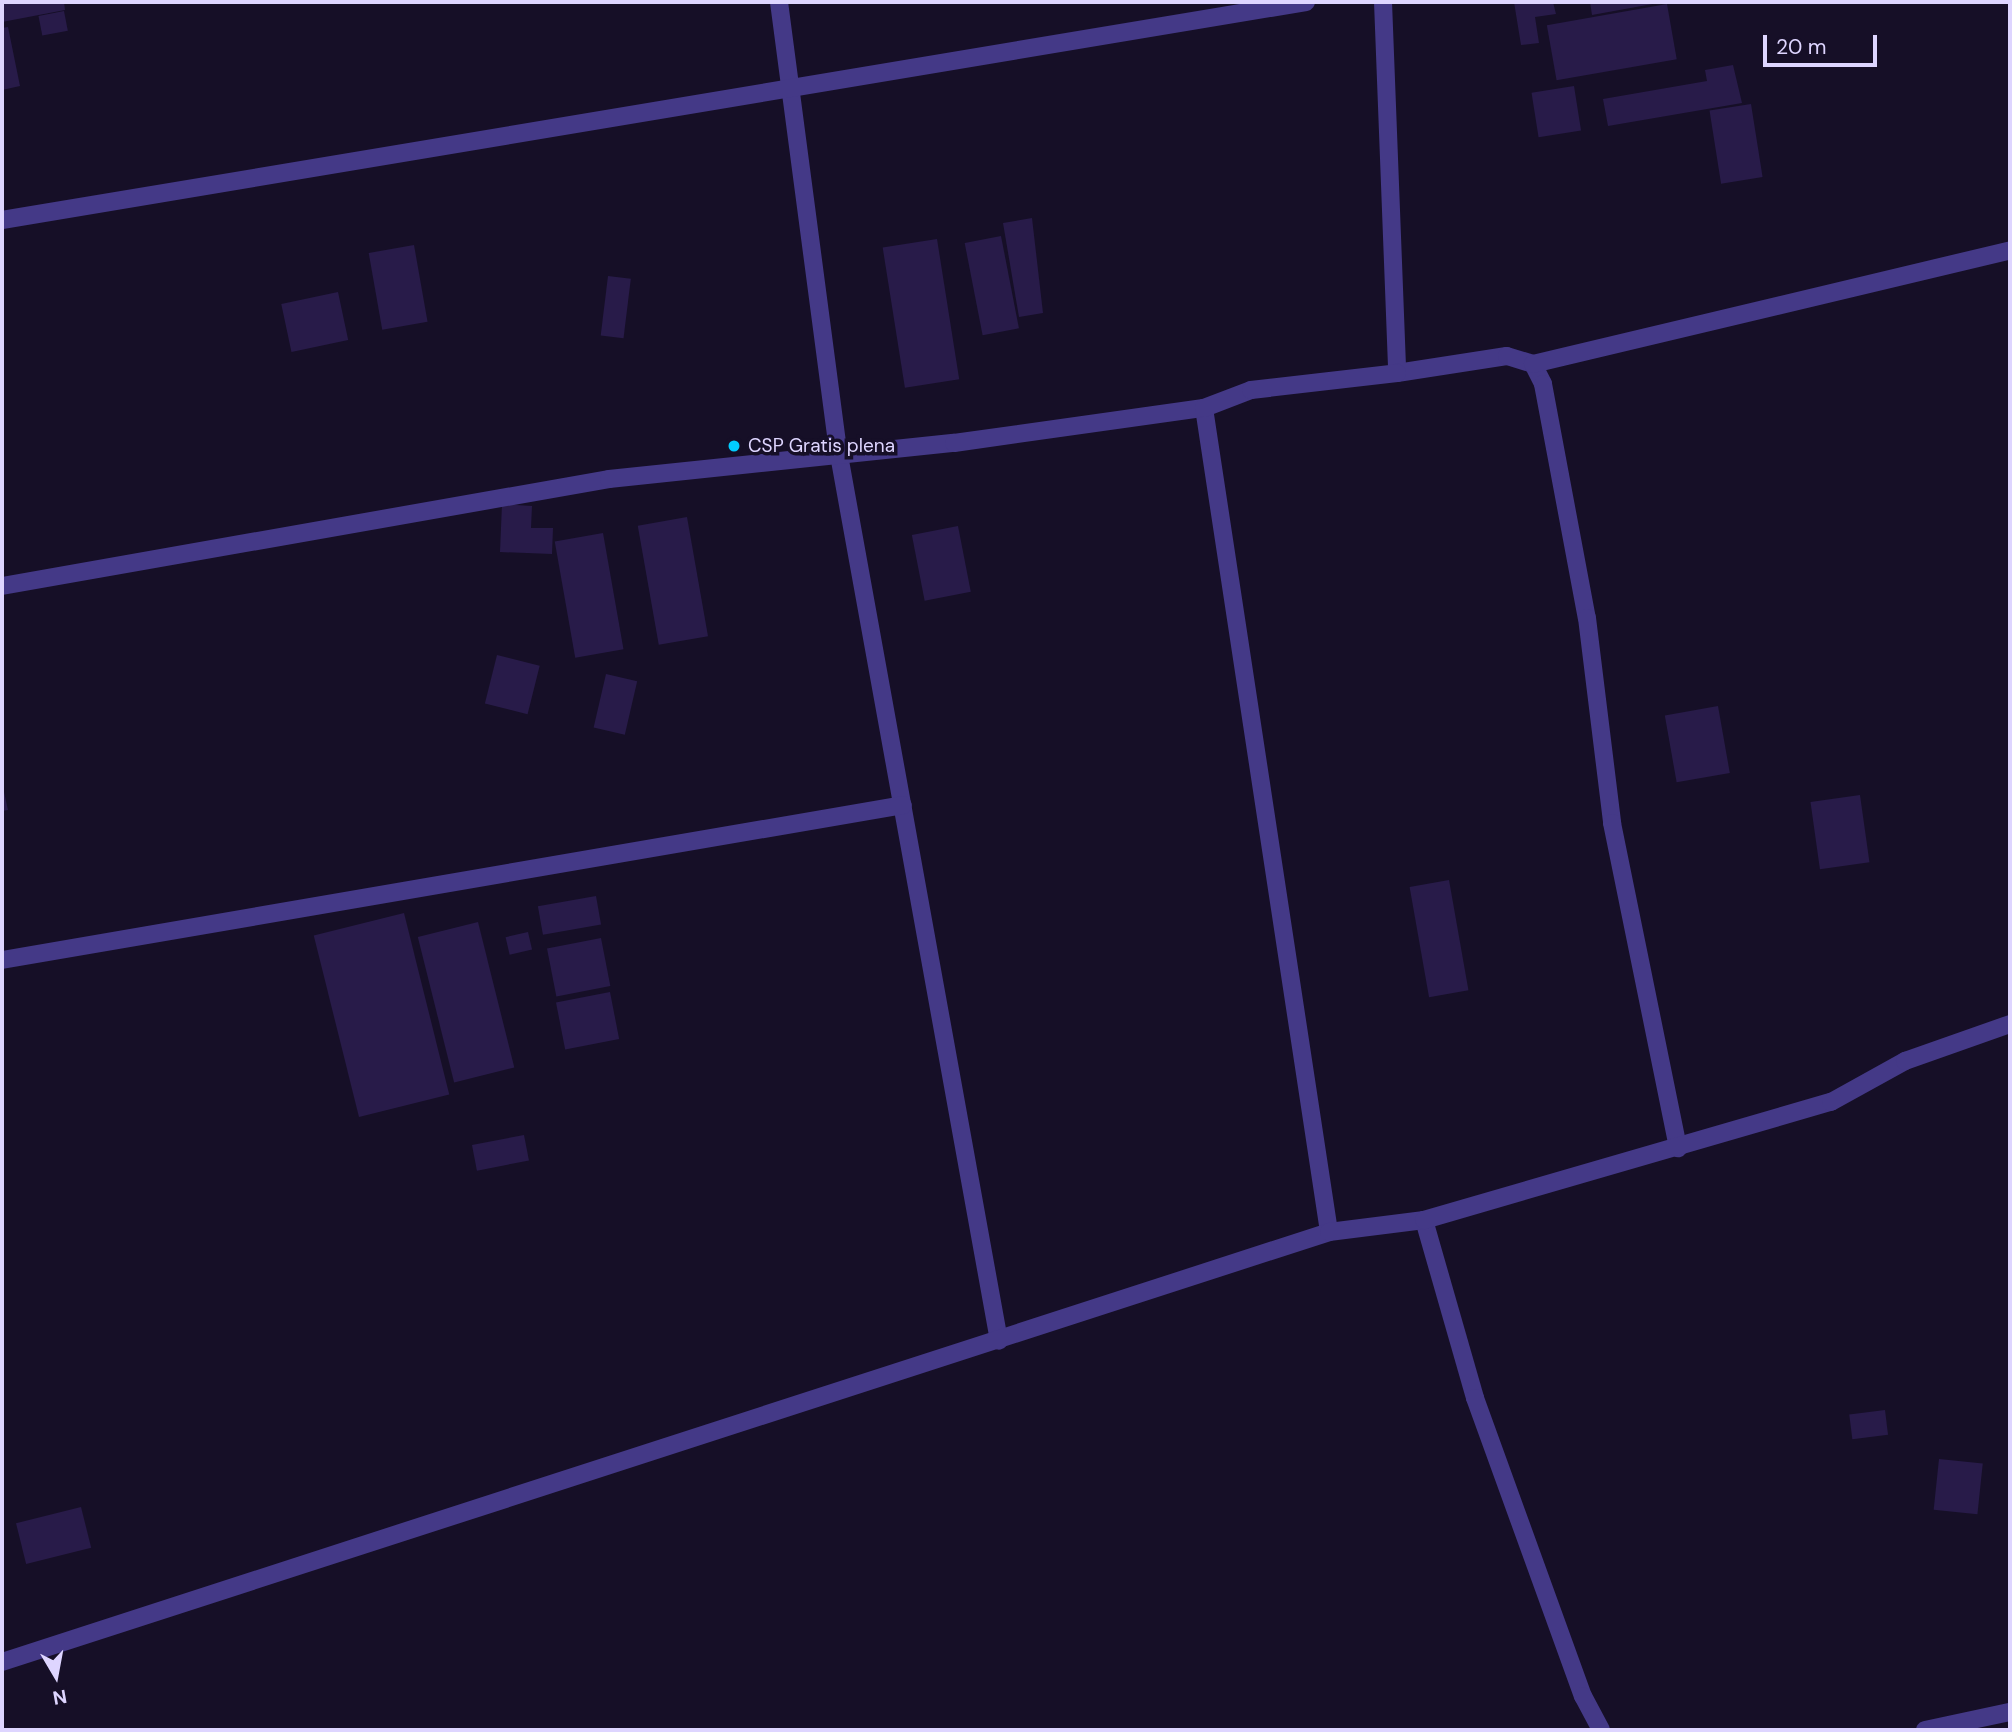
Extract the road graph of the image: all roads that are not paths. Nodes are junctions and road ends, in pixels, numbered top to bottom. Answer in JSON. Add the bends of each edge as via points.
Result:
{"nodes":[{"id":1,"x":779,"y":2,"type":"edge"},
{"id":2,"x":1306,"y":2,"type":"edge"},
{"id":3,"x":1383,"y":2,"type":"edge"},
{"id":4,"x":792,"y":90,"type":"junction"},
{"id":5,"x":2,"y":220,"type":"edge"},
{"id":6,"x":2010,"y":250,"type":"edge"},
{"id":7,"x":1532,"y":364,"type":"junction"},
{"id":8,"x":1398,"y":373,"type":"junction"},
{"id":9,"x":1204,"y":408,"type":"junction"},
{"id":10,"x":839,"y":455,"type":"junction"},
{"id":11,"x":2,"y":586,"type":"edge"},
{"id":12,"x":903,"y":805,"type":"junction"},
{"id":13,"x":2,"y":960,"type":"edge"},
{"id":14,"x":2010,"y":1024,"type":"edge"},
{"id":15,"x":1678,"y":1148,"type":"junction"},
{"id":16,"x":1424,"y":1220,"type":"junction"},
{"id":17,"x":1329,"y":1233,"type":"junction"},
{"id":18,"x":999,"y":1341,"type":"junction"},
{"id":19,"x":2,"y":1662,"type":"edge"},
{"id":20,"x":2010,"y":1712,"type":"edge"},
{"id":21,"x":1601,"y":1730,"type":"edge"},
{"id":22,"x":1925,"y":1730,"type":"edge"}],
"edges":[{"from":1,"to":4,"type":"street"},
{"from":2,"to":4,"type":"street"},
{"from":3,"to":8,"type":"street"},
{"from":4,"to":5,"type":"street"},
{"from":4,"to":10,"type":"street"},
{"from":6,"to":7,"type":"street"},
{"from":7,"to":8,"type":"street","via":[[1507,356]]},
{"from":7,"to":15,"type":"street","via":[[1543,384],[1587,618],[1612,823]]},
{"from":8,"to":9,"type":"street","via":[[1251,390]]},
{"from":9,"to":10,"type":"street"},
{"from":9,"to":17,"type":"street"},
{"from":10,"to":11,"type":"street","via":[[609,479]]},
{"from":10,"to":12,"type":"street"},
{"from":12,"to":13,"type":"street"},
{"from":12,"to":18,"type":"street"},
{"from":14,"to":15,"type":"street","via":[[1905,1061],[1831,1102]]},
{"from":15,"to":16,"type":"street"},
{"from":16,"to":17,"type":"street"},
{"from":16,"to":21,"type":"street","via":[[1475,1398],[1583,1696]]},
{"from":17,"to":18,"type":"street"},
{"from":18,"to":19,"type":"street"},
{"from":20,"to":22,"type":"street"}]}
